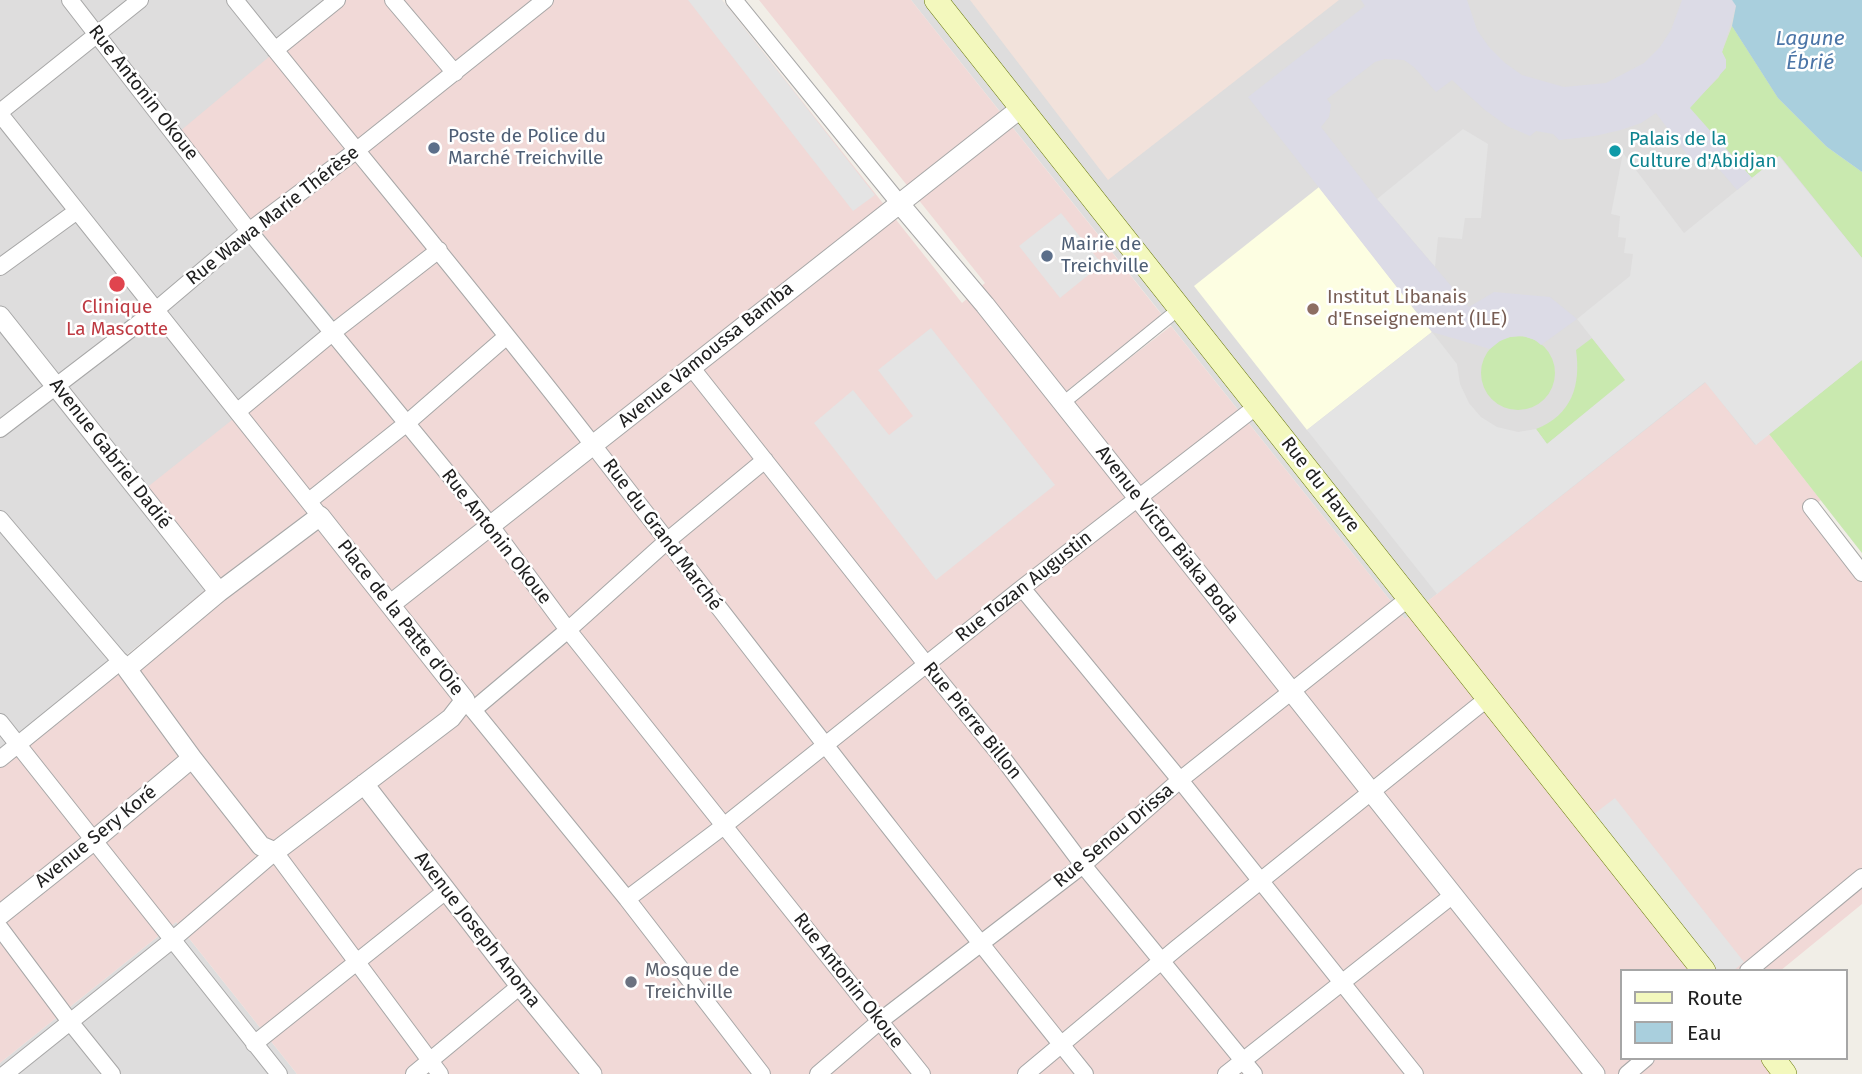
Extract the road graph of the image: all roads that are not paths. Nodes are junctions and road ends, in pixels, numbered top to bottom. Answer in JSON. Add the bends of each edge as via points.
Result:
{"nodes":[{"id":1,"x":70,"y":0,"type":"edge"},
{"id":2,"x":140,"y":0,"type":"edge"},
{"id":3,"x":235,"y":0,"type":"edge"},
{"id":4,"x":337,"y":0,"type":"edge"},
{"id":5,"x":393,"y":0,"type":"edge"},
{"id":6,"x":545,"y":0,"type":"edge"},
{"id":7,"x":734,"y":0,"type":"edge"},
{"id":8,"x":936,"y":0,"type":"edge"},
{"id":9,"x":97,"y":34,"type":"junction"},
{"id":10,"x":275,"y":50,"type":"junction"},
{"id":11,"x":455,"y":73,"type":"junction"},
{"id":12,"x":1021,"y":107,"type":"junction"},
{"id":13,"x":0,"y":113,"type":"edge"},
{"id":14,"x":357,"y":150,"type":"junction"},
{"id":15,"x":899,"y":203,"type":"junction"},
{"id":16,"x":77,"y":211,"type":"junction"},
{"id":17,"x":249,"y":231,"type":"junction"},
{"id":18,"x":439,"y":250,"type":"junction"},
{"id":19,"x":0,"y":267,"type":"edge"},
{"id":20,"x":1180,"y":308,"type":"junction"},
{"id":21,"x":157,"y":309,"type":"junction"},
{"id":22,"x":0,"y":316,"type":"edge"},
{"id":23,"x":332,"y":333,"type":"junction"},
{"id":24,"x":507,"y":336,"type":"junction"},
{"id":25,"x":691,"y":367,"type":"junction"},
{"id":26,"x":55,"y":385,"type":"junction"},
{"id":27,"x":1063,"y":403,"type":"junction"},
{"id":28,"x":1257,"y":406,"type":"junction"},
{"id":29,"x":238,"y":411,"type":"junction"},
{"id":30,"x":407,"y":423,"type":"junction"},
{"id":31,"x":0,"y":429,"type":"edge"},
{"id":32,"x":593,"y":445,"type":"junction"},
{"id":33,"x":765,"y":460,"type":"junction"},
{"id":34,"x":1138,"y":499,"type":"junction"},
{"id":35,"x":1811,"y":507,"type":"dead end"},
{"id":36,"x":314,"y":509,"type":"junction"},
{"id":37,"x":0,"y":519,"type":"edge"},
{"id":38,"x":491,"y":526,"type":"junction"},
{"id":39,"x":667,"y":541,"type":"junction"},
{"id":40,"x":1862,"y":573,"type":"edge"},
{"id":41,"x":1022,"y":588,"type":"junction"},
{"id":42,"x":219,"y":592,"type":"junction"},
{"id":43,"x":1409,"y":598,"type":"junction"},
{"id":44,"x":391,"y":604,"type":"junction"},
{"id":45,"x":568,"y":630,"type":"junction"},
{"id":46,"x":926,"y":664,"type":"junction"},
{"id":47,"x":124,"y":665,"type":"junction"},
{"id":48,"x":1292,"y":692,"type":"junction"},
{"id":49,"x":1488,"y":698,"type":"junction"},
{"id":50,"x":469,"y":705,"type":"junction"},
{"id":51,"x":0,"y":722,"type":"edge"},
{"id":52,"x":18,"y":745,"type":"junction"},
{"id":53,"x":825,"y":747,"type":"junction"},
{"id":54,"x":192,"y":758,"type":"junction"},
{"id":55,"x":0,"y":759,"type":"edge"},
{"id":56,"x":1180,"y":780,"type":"junction"},
{"id":57,"x":364,"y":784,"type":"junction"},
{"id":58,"x":1371,"y":792,"type":"junction"},
{"id":59,"x":725,"y":825,"type":"junction"},
{"id":60,"x":93,"y":841,"type":"junction"},
{"id":61,"x":275,"y":852,"type":"junction"},
{"id":62,"x":1083,"y":865,"type":"junction"},
{"id":63,"x":1862,"y":877,"type":"edge"},
{"id":64,"x":1262,"y":880,"type":"junction"},
{"id":65,"x":447,"y":890,"type":"junction"},
{"id":66,"x":1453,"y":895,"type":"junction"},
{"id":67,"x":628,"y":899,"type":"junction"},
{"id":68,"x":0,"y":915,"type":"edge"},
{"id":69,"x":0,"y":928,"type":"edge"},
{"id":70,"x":171,"y":941,"type":"junction"},
{"id":71,"x":983,"y":944,"type":"junction"},
{"id":72,"x":357,"y":960,"type":"junction"},
{"id":73,"x":1162,"y":961,"type":"junction"},
{"id":74,"x":1702,"y":969,"type":"edge"},
{"id":75,"x":1750,"y":969,"type":"edge"},
{"id":76,"x":1343,"y":983,"type":"junction"},
{"id":77,"x":520,"y":986,"type":"junction"},
{"id":78,"x":880,"y":1021,"type":"junction"},
{"id":79,"x":71,"y":1023,"type":"junction"},
{"id":80,"x":254,"y":1044,"type":"junction"},
{"id":81,"x":1061,"y":1045,"type":"junction"},
{"id":82,"x":1644,"y":1060,"type":"edge"},
{"id":83,"x":1775,"y":1060,"type":"edge"},
{"id":84,"x":1243,"y":1061,"type":"junction"},
{"id":85,"x":435,"y":1068,"type":"edge"},
{"id":86,"x":5,"y":1074,"type":"edge"},
{"id":87,"x":112,"y":1074,"type":"edge"},
{"id":88,"x":279,"y":1074,"type":"edge"},
{"id":89,"x":414,"y":1074,"type":"edge"},
{"id":90,"x":592,"y":1074,"type":"edge"},
{"id":91,"x":762,"y":1074,"type":"edge"},
{"id":92,"x":818,"y":1074,"type":"edge"},
{"id":93,"x":922,"y":1074,"type":"edge"},
{"id":94,"x":1026,"y":1074,"type":"edge"},
{"id":95,"x":1085,"y":1074,"type":"edge"},
{"id":96,"x":1226,"y":1074,"type":"edge"},
{"id":97,"x":1254,"y":1074,"type":"edge"},
{"id":98,"x":1415,"y":1074,"type":"edge"},
{"id":99,"x":1595,"y":1074,"type":"edge"},
{"id":100,"x":1627,"y":1074,"type":"edge"},
{"id":101,"x":1786,"y":1074,"type":"edge"}],
"edges":[{"from":1,"to":9,"type":"street","name":"Rue Antonin Okoue"},
{"from":2,"to":9,"type":"street"},
{"from":3,"to":10,"type":"street","name":"Rue du Grand Marché"},
{"from":4,"to":10,"type":"street"},
{"from":5,"to":11,"type":"street"},
{"from":6,"to":11,"type":"street","name":"Rue Wawa Marie Thérèse"},
{"from":7,"to":15,"type":"street","name":"Avenue Victor Biaka Boda"},
{"from":8,"to":12,"type":"main road","name":"Rue du Havre"},
{"from":9,"to":13,"type":"street"},
{"from":9,"to":17,"type":"street","name":"Rue Antonin Okoue"},
{"from":10,"to":14,"type":"street","name":"Rue du Grand Marché"},
{"from":11,"to":14,"type":"street","name":"Rue Wawa Marie Thérèse"},
{"from":12,"to":15,"type":"street","name":"Avenue Vamoussa Bamba"},
{"from":12,"to":20,"type":"main road","name":"Rue du Havre"},
{"from":13,"to":16,"type":"street"},
{"from":14,"to":17,"type":"street","name":"Rue Wawa Marie Thérèse"},
{"from":14,"to":18,"type":"street","name":"Rue du Grand Marché"},
{"from":15,"to":25,"type":"street","name":"Avenue Vamoussa Bamba"},
{"from":15,"to":27,"type":"street","name":"Avenue Victor Biaka Boda"},
{"from":16,"to":19,"type":"street"},
{"from":16,"to":21,"type":"street"},
{"from":17,"to":21,"type":"street","name":"Rue Wawa Marie Thérèse"},
{"from":17,"to":23,"type":"street","name":"Rue Antonin Okoue"},
{"from":18,"to":23,"type":"street"},
{"from":18,"to":24,"type":"street","name":"Rue du Grand Marché"},
{"from":20,"to":27,"type":"street"},
{"from":20,"to":28,"type":"main road","name":"Rue du Havre"},
{"from":21,"to":26,"type":"street","name":"Rue Wawa Marie Thérèse"},
{"from":21,"to":29,"type":"street"},
{"from":22,"to":26,"type":"street","name":"Avenue Gabriel Dadié"},
{"from":23,"to":29,"type":"street"},
{"from":23,"to":30,"type":"street","name":"Rue Antonin Okoue"},
{"from":24,"to":30,"type":"street"},
{"from":24,"to":32,"type":"street","name":"Rue du Grand Marché"},
{"from":25,"to":32,"type":"street","name":"Avenue Vamoussa Bamba"},
{"from":25,"to":33,"type":"street","name":"Rue Pierre Billon"},
{"from":26,"to":31,"type":"street","name":"Rue Wawa Marie Thérèse"},
{"from":26,"to":42,"type":"street","name":"Avenue Gabriel Dadié"},
{"from":27,"to":34,"type":"street","name":"Avenue Victor Biaka Boda"},
{"from":28,"to":34,"type":"street","name":"Rue Tozan Augustin"},
{"from":28,"to":43,"type":"main road","name":"Rue du Havre"},
{"from":29,"to":36,"type":"street"},
{"from":30,"to":36,"type":"street"},
{"from":30,"to":38,"type":"street","name":"Rue Antonin Okoue"},
{"from":32,"to":38,"type":"street","name":"Avenue Vamoussa Bamba"},
{"from":32,"to":39,"type":"street","name":"Rue du Grand Marché"},
{"from":33,"to":39,"type":"street"},
{"from":33,"to":46,"type":"street","name":"Rue Pierre Billon"},
{"from":34,"to":41,"type":"street","name":"Rue Tozan Augustin"},
{"from":34,"to":48,"type":"street","name":"Avenue Victor Biaka Boda"},
{"from":35,"to":40,"type":"street"},
{"from":36,"to":42,"type":"street"},
{"from":36,"to":44,"type":"street","name":"Place de la Patte d'Oie"},
{"from":37,"to":47,"type":"street"},
{"from":38,"to":44,"type":"street","name":"Avenue Vamoussa Bamba"},
{"from":38,"to":45,"type":"street","name":"Rue Antonin Okoue"},
{"from":39,"to":45,"type":"street"},
{"from":39,"to":53,"type":"street","name":"Rue du Grand Marché"},
{"from":41,"to":46,"type":"street","name":"Rue Tozan Augustin"},
{"from":41,"to":56,"type":"street"},
{"from":42,"to":47,"type":"street"},
{"from":43,"to":48,"type":"street","name":"Rue Senou Drissa"},
{"from":43,"to":49,"type":"main road","name":"Rue du Havre"},
{"from":44,"to":50,"type":"street","name":"Place de la Patte d'Oie"},
{"from":45,"to":50,"type":"street"},
{"from":45,"to":59,"type":"street","name":"Rue Antonin Okoue"},
{"from":46,"to":53,"type":"street","name":"Rue Tozan Augustin"},
{"from":46,"to":62,"type":"street","name":"Rue Pierre Billon"},
{"from":47,"to":52,"type":"street"},
{"from":47,"to":54,"type":"street"},
{"from":48,"to":56,"type":"street","name":"Rue Senou Drissa"},
{"from":48,"to":58,"type":"street","name":"Avenue Victor Biaka Boda"},
{"from":49,"to":58,"type":"street"},
{"from":49,"to":74,"type":"main road","name":"Rue du Havre"},
{"from":50,"to":57,"type":"street","name":"Place de la Patte d'Oie"},
{"from":50,"to":67,"type":"street"},
{"from":51,"to":52,"type":"street"},
{"from":52,"to":55,"type":"street"},
{"from":52,"to":60,"type":"street"},
{"from":53,"to":59,"type":"street","name":"Rue Tozan Augustin"},
{"from":53,"to":71,"type":"street","name":"Rue du Grand Marché"},
{"from":54,"to":60,"type":"street","name":"Avenue Sery Koré"},
{"from":54,"to":61,"type":"street","via":[[261,846]]},
{"from":56,"to":62,"type":"street","name":"Rue Senou Drissa"},
{"from":56,"to":64,"type":"street"},
{"from":57,"to":61,"type":"street","name":"Place de la Patte d'Oie"},
{"from":57,"to":65,"type":"street","name":"Avenue Joseph Anoma"},
{"from":58,"to":64,"type":"street"},
{"from":58,"to":66,"type":"street","name":"Avenue Victor Biaka Boda"},
{"from":59,"to":67,"type":"street","name":"Rue Tozan Augustin"},
{"from":59,"to":78,"type":"street","name":"Rue Antonin Okoue"},
{"from":60,"to":68,"type":"street","name":"Avenue Sery Koré"},
{"from":60,"to":70,"type":"street"},
{"from":61,"to":70,"type":"street"},
{"from":61,"to":72,"type":"street"},
{"from":62,"to":71,"type":"street","name":"Rue Senou Drissa"},
{"from":62,"to":73,"type":"street","name":"Rue Pierre Billon"},
{"from":63,"to":75,"type":"street"},
{"from":64,"to":73,"type":"street"},
{"from":64,"to":76,"type":"street"},
{"from":65,"to":72,"type":"street"},
{"from":65,"to":77,"type":"street","name":"Avenue Joseph Anoma"},
{"from":66,"to":76,"type":"street"},
{"from":66,"to":99,"type":"street","name":"Avenue Victor Biaka Boda"},
{"from":67,"to":91,"type":"street"},
{"from":69,"to":79,"type":"street"},
{"from":70,"to":79,"type":"street"},
{"from":70,"to":80,"type":"street"},
{"from":71,"to":78,"type":"street","name":"Rue Senou Drissa"},
{"from":71,"to":81,"type":"street","name":"Rue du Grand Marché"},
{"from":72,"to":80,"type":"street"},
{"from":72,"to":85,"type":"street"},
{"from":73,"to":81,"type":"street"},
{"from":73,"to":84,"type":"street","name":"Rue Pierre Billon"},
{"from":76,"to":84,"type":"street"},
{"from":76,"to":98,"type":"street"},
{"from":77,"to":85,"type":"street"},
{"from":77,"to":90,"type":"street","name":"Avenue Joseph Anoma"},
{"from":78,"to":92,"type":"street","name":"Rue Senou Drissa"},
{"from":78,"to":93,"type":"street","name":"Rue Antonin Okoue"},
{"from":79,"to":86,"type":"street"},
{"from":79,"to":87,"type":"street"},
{"from":80,"to":88,"type":"street"},
{"from":81,"to":94,"type":"street"},
{"from":81,"to":95,"type":"street","name":"Rue du Grand Marché"},
{"from":82,"to":100,"type":"street"},
{"from":83,"to":101,"type":"main road"},
{"from":84,"to":96,"type":"street"},
{"from":84,"to":97,"type":"street","name":"Rue Pierre Billon"},
{"from":85,"to":89,"type":"street"}]}
